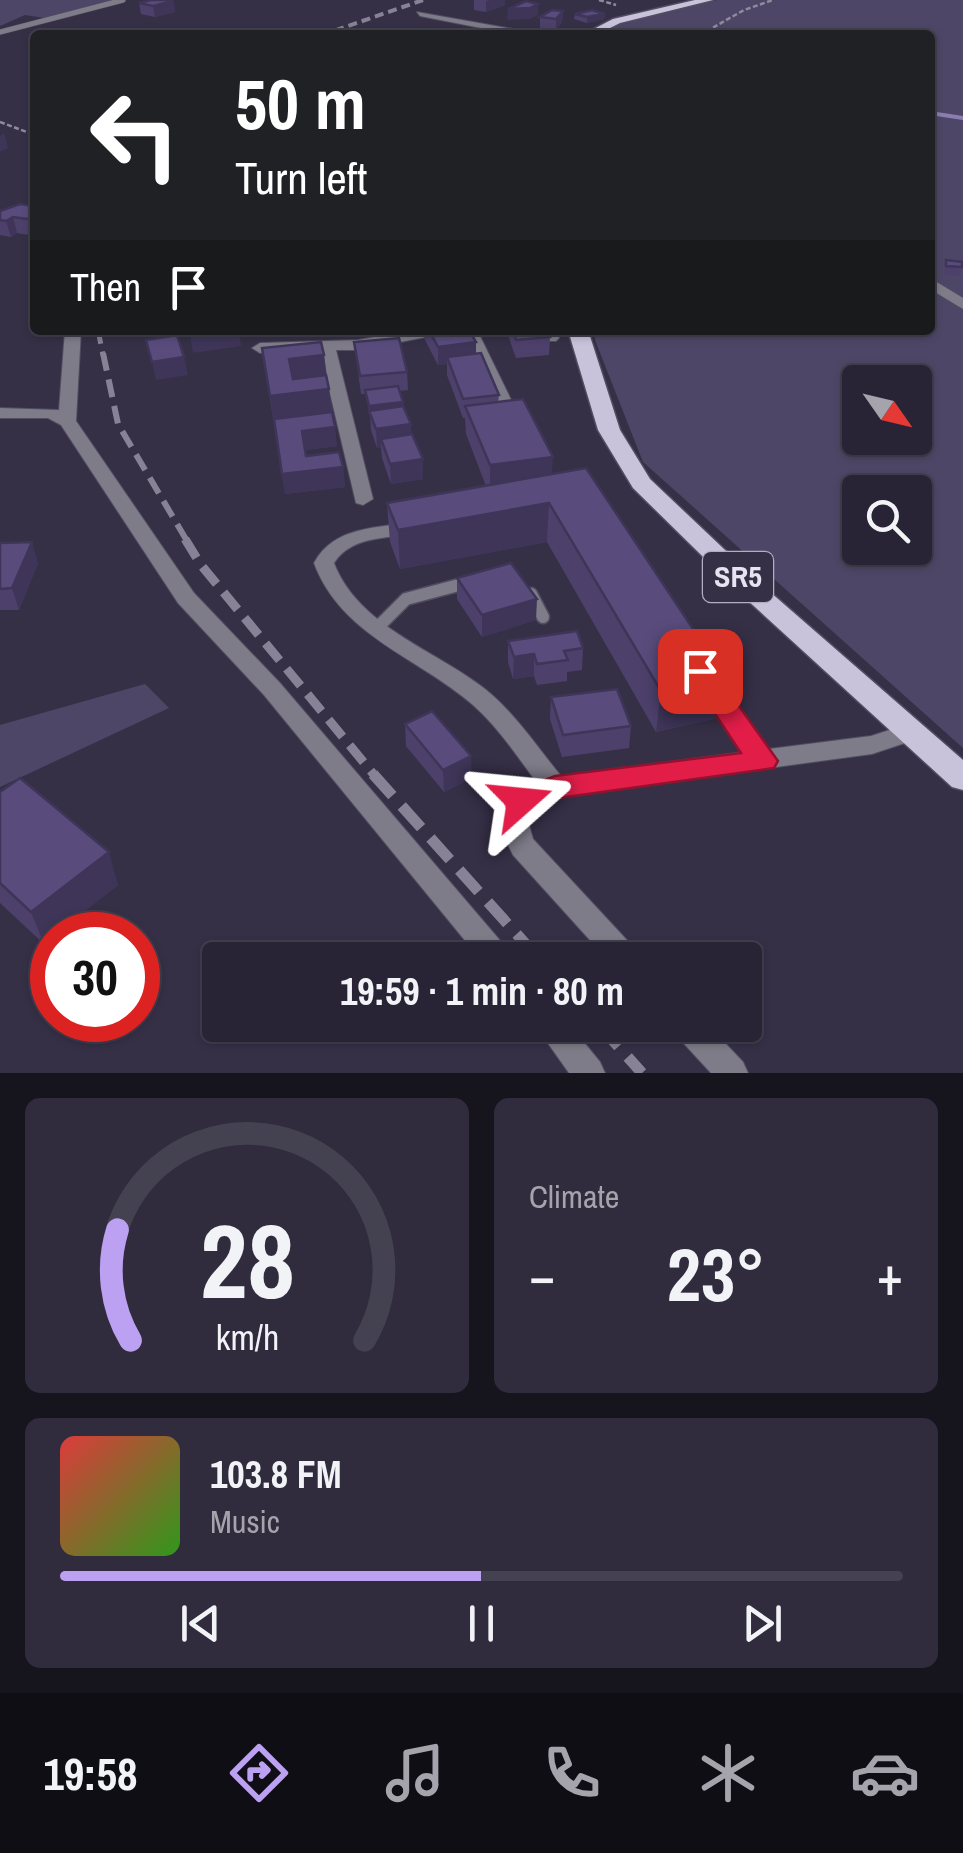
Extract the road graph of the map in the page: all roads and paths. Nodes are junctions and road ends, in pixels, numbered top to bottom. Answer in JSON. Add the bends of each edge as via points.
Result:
{"nodes":[{"id":1,"x":123,"y":0,"type":"edge"},
{"id":2,"x":708,"y":0,"type":"edge"},
{"id":3,"x":773,"y":0,"type":"edge"},
{"id":4,"x":420,"y":14,"type":"dead end"},
{"id":5,"x":504,"y":30,"type":"edge"},
{"id":6,"x":599,"y":30,"type":"edge"},
{"id":7,"x":709,"y":30,"type":"edge"},
{"id":8,"x":0,"y":32,"type":"edge"},
{"id":9,"x":2,"y":125,"type":"edge"},
{"id":10,"x":30,"y":133,"type":"edge"},
{"id":11,"x":935,"y":285,"type":"edge"},
{"id":12,"x":963,"y":305,"type":"edge"},
{"id":13,"x":73,"y":335,"type":"edge"},
{"id":14,"x":405,"y":335,"type":"edge"},
{"id":15,"x":471,"y":335,"type":"edge"},
{"id":16,"x":580,"y":335,"type":"edge"},
{"id":17,"x":327,"y":347,"type":"junction"},
{"id":18,"x":260,"y":348,"type":"edge"},
{"id":19,"x":0,"y":413,"type":"edge"},
{"id":20,"x":511,"y":418,"type":"edge"},
{"id":21,"x":66,"y":422,"type":"junction"},
{"id":22,"x":363,"y":499,"type":"dead end"},
{"id":23,"x":438,"y":524,"type":"edge"},
{"id":24,"x":492,"y":577,"type":"edge"},
{"id":25,"x":520,"y":581,"type":"edge"},
{"id":26,"x":543,"y":617,"type":"dead end"},
{"id":27,"x":378,"y":627,"type":"junction"},
{"id":28,"x":690,"y":655,"type":"edge"},
{"id":29,"x":911,"y":732,"type":"junction"},
{"id":30,"x":764,"y":761,"type":"junction"},
{"id":31,"x":963,"y":778,"type":"edge"},
{"id":32,"x":555,"y":787,"type":"junction"},
{"id":33,"x":484,"y":942,"type":"edge"},
{"id":34,"x":611,"y":942,"type":"edge"},
{"id":35,"x":563,"y":1042,"type":"edge"},
{"id":36,"x":703,"y":1042,"type":"edge"},
{"id":37,"x":588,"y":1073,"type":"edge"},
{"id":38,"x":732,"y":1073,"type":"edge"}],
"edges":[{"from":1,"to":8,"type":"lane"},
{"from":2,"to":6,"type":"main road"},
{"from":3,"to":7,"type":"path"},
{"from":4,"to":5,"type":"street"},
{"from":9,"to":10,"type":"path"},
{"from":11,"to":12,"type":"street"},
{"from":13,"to":21,"type":"street"},
{"from":14,"to":17,"type":"street"},
{"from":15,"to":20,"type":"street"},
{"from":16,"to":29,"type":"main road","number":"SR5","via":[[605,420],[632,472],[753,592]]},
{"from":17,"to":18,"type":"street"},
{"from":17,"to":22,"type":"street"},
{"from":19,"to":21,"type":"street","via":[[51,412]]},
{"from":21,"to":33,"type":"street","via":[[186,598],[272,689]]},
{"from":23,"to":27,"type":"street","via":[[354,539],[325,557],[335,592]]},
{"from":24,"to":27,"type":"lane","via":[[404,598]]},
{"from":25,"to":26,"type":"lane"},
{"from":27,"to":32,"type":"street","via":[[481,699]]},
{"from":28,"to":30,"type":"street"},
{"from":29,"to":30,"type":"street","via":[[872,745]]},
{"from":29,"to":31,"type":"main road","number":"SR5"},
{"from":30,"to":32,"type":"street"},
{"from":32,"to":34,"type":"street","via":[[521,801],[512,825],[523,846]]},
{"from":35,"to":37,"type":"street"},
{"from":36,"to":38,"type":"street"}]}
